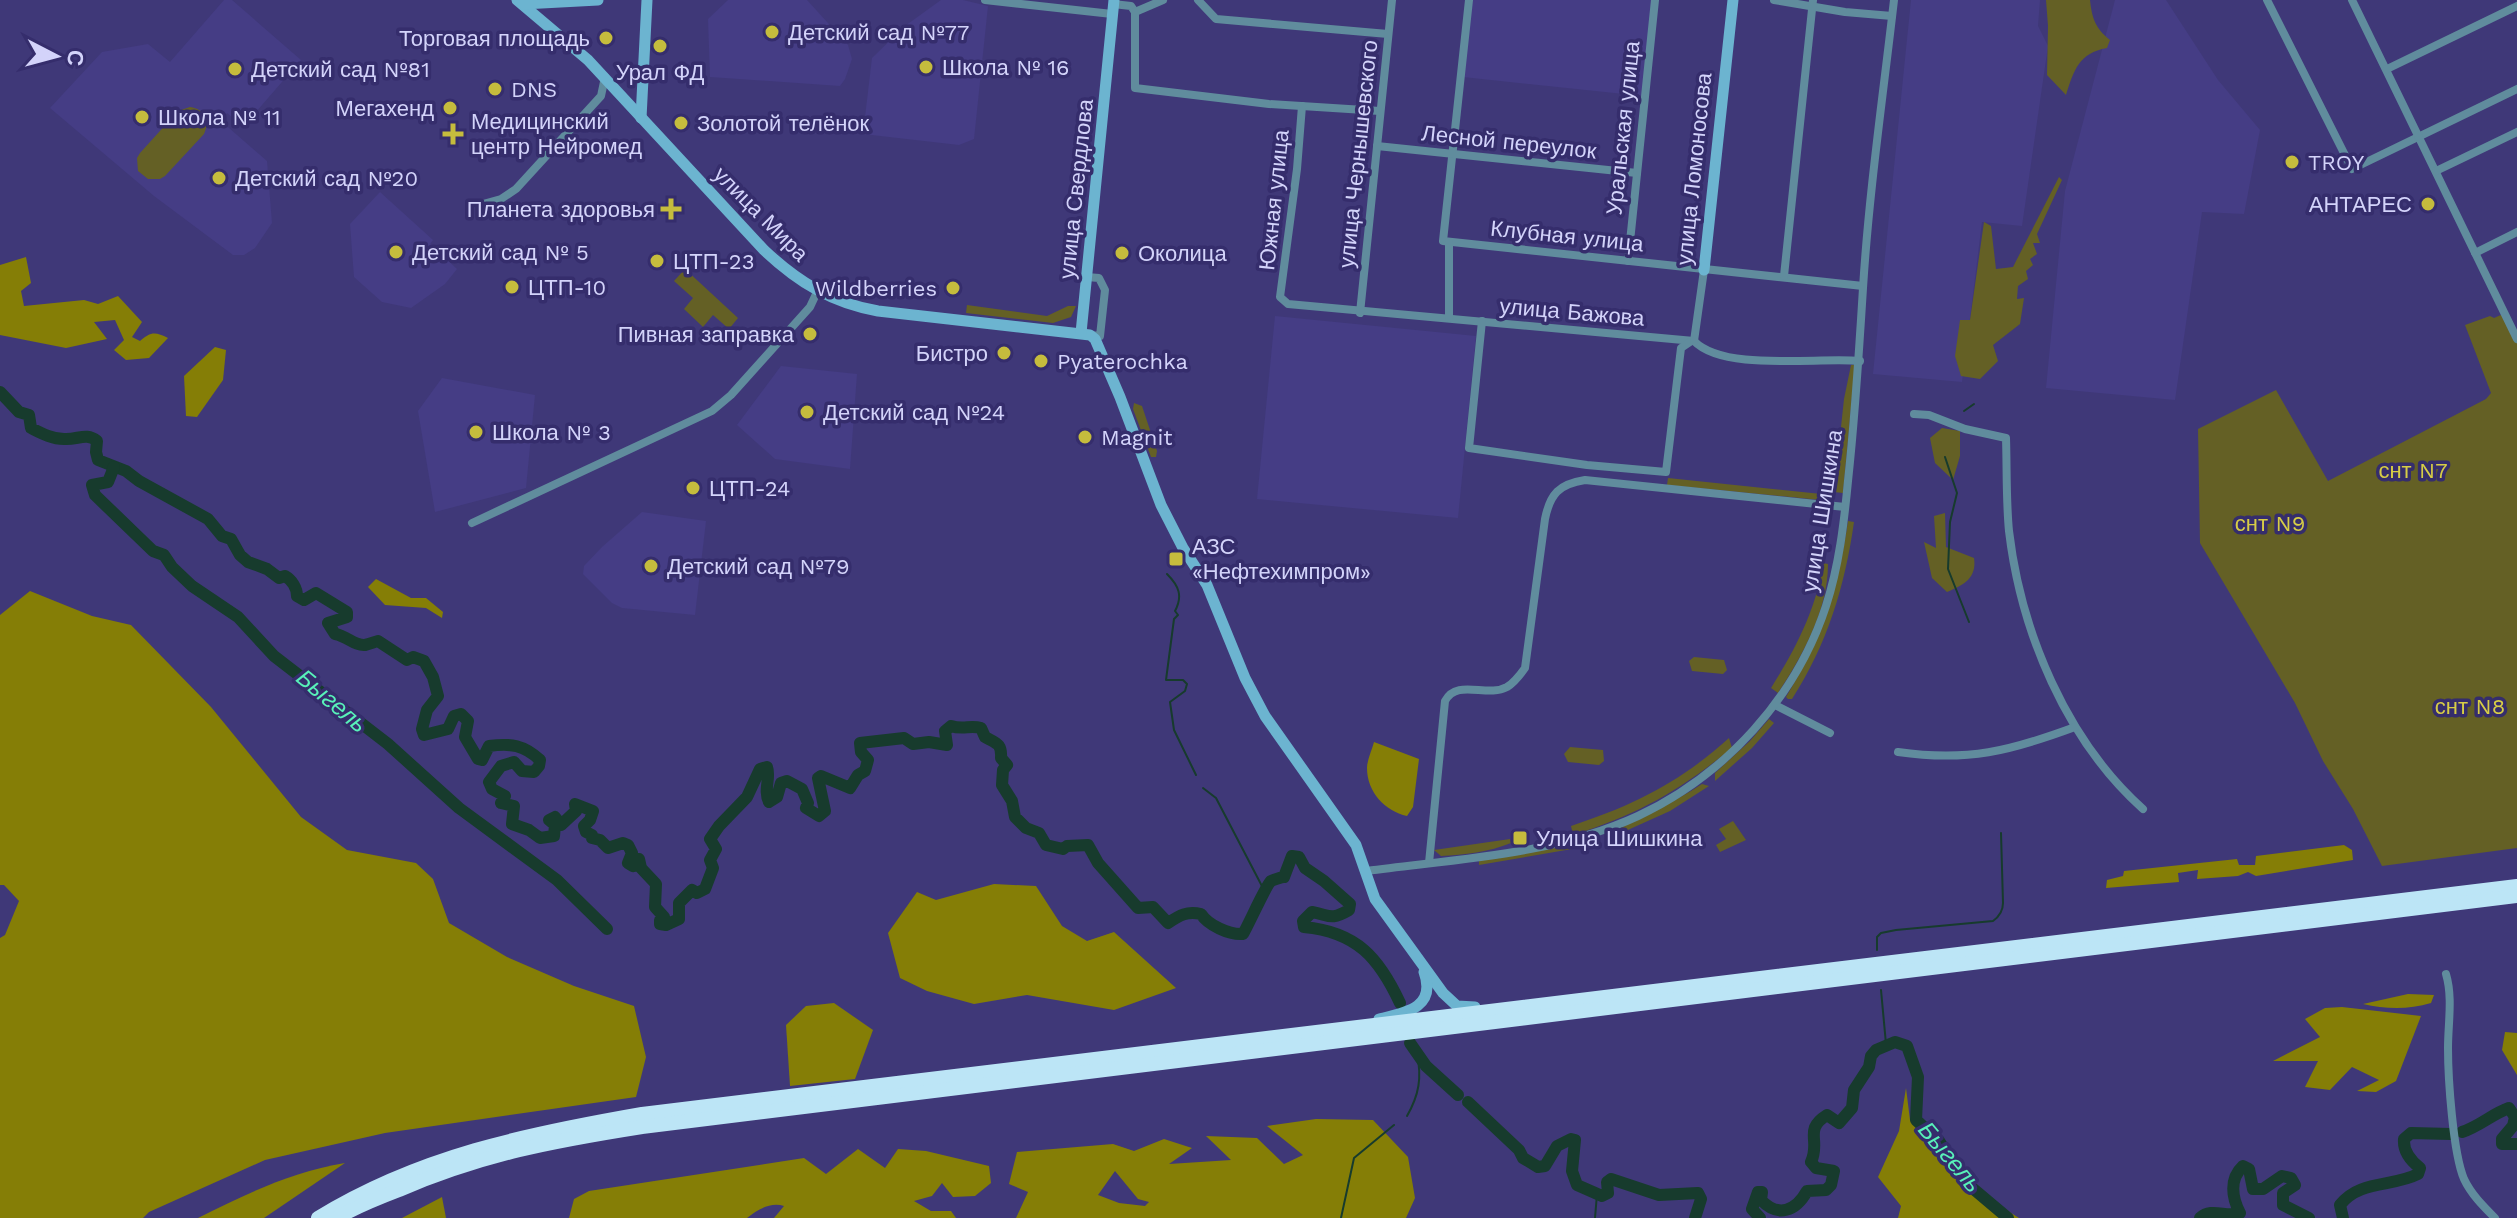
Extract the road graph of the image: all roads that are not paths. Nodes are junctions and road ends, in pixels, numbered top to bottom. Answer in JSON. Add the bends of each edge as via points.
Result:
{"nodes":[{"id":1,"x":598,"y":0,"type":"edge"},
{"id":2,"x":647,"y":0,"type":"edge"},
{"id":3,"x":985,"y":0,"type":"edge"},
{"id":4,"x":1198,"y":0,"type":"edge"},
{"id":5,"x":1392,"y":0,"type":"edge"},
{"id":6,"x":1469,"y":0,"type":"edge"},
{"id":7,"x":1655,"y":0,"type":"edge"},
{"id":8,"x":1733,"y":0,"type":"edge"},
{"id":9,"x":1774,"y":0,"type":"edge"},
{"id":10,"x":1894,"y":0,"type":"edge"},
{"id":11,"x":2267,"y":0,"type":"edge"},
{"id":12,"x":1160,"y":1,"type":"edge"},
{"id":13,"x":2357,"y":1,"type":"edge"},
{"id":14,"x":520,"y":2,"type":"edge"},
{"id":15,"x":1812,"y":2,"type":"edge"},
{"id":16,"x":1113,"y":6,"type":"edge"},
{"id":17,"x":2517,"y":6,"type":"edge"},
{"id":18,"x":1135,"y":12,"type":"junction"},
{"id":19,"x":1892,"y":16,"type":"junction"},
{"id":20,"x":1388,"y":34,"type":"junction"},
{"id":21,"x":2387,"y":69,"type":"junction"},
{"id":22,"x":605,"y":77,"type":"junction"},
{"id":23,"x":2517,"y":89,"type":"edge"},
{"id":24,"x":619,"y":94,"type":"junction"},
{"id":25,"x":601,"y":96,"type":"junction"},
{"id":26,"x":1302,"y":106,"type":"junction"},
{"id":27,"x":1380,"y":111,"type":"junction"},
{"id":28,"x":641,"y":118,"type":"junction"},
{"id":29,"x":2517,"y":132,"type":"edge"},
{"id":30,"x":2420,"y":136,"type":"junction"},
{"id":31,"x":1377,"y":146,"type":"junction"},
{"id":32,"x":1452,"y":153,"type":"junction"},
{"id":33,"x":2436,"y":171,"type":"junction"},
{"id":34,"x":1637,"y":173,"type":"junction"},
{"id":35,"x":483,"y":204,"type":"dead end"},
{"id":36,"x":2517,"y":232,"type":"edge"},
{"id":37,"x":1446,"y":242,"type":"junction"},
{"id":38,"x":2475,"y":253,"type":"junction"},
{"id":39,"x":1628,"y":261,"type":"junction"},
{"id":40,"x":1704,"y":270,"type":"junction"},
{"id":41,"x":1784,"y":276,"type":"junction"},
{"id":42,"x":1087,"y":277,"type":"junction"},
{"id":43,"x":1863,"y":286,"type":"junction"},
{"id":44,"x":817,"y":292,"type":"junction"},
{"id":45,"x":1280,"y":297,"type":"joint"},
{"id":46,"x":1360,"y":313,"type":"junction"},
{"id":47,"x":1449,"y":318,"type":"junction"},
{"id":48,"x":1482,"y":321,"type":"junction"},
{"id":49,"x":1090,"y":335,"type":"junction"},
{"id":50,"x":2517,"y":339,"type":"edge"},
{"id":51,"x":1694,"y":341,"type":"junction"},
{"id":52,"x":1860,"y":361,"type":"junction"},
{"id":53,"x":1914,"y":414,"type":"dead end"},
{"id":54,"x":1845,"y":507,"type":"junction"},
{"id":55,"x":472,"y":523,"type":"dead end"},
{"id":56,"x":1775,"y":705,"type":"junction"},
{"id":57,"x":2075,"y":727,"type":"junction"},
{"id":58,"x":1830,"y":733,"type":"dead end"},
{"id":59,"x":1898,"y":752,"type":"dead end"},
{"id":60,"x":2143,"y":809,"type":"dead end"},
{"id":61,"x":1429,"y":863,"type":"junction"},
{"id":62,"x":1367,"y":871,"type":"junction"},
{"id":63,"x":2517,"y":886,"type":"edge"},
{"id":64,"x":2517,"y":896,"type":"edge"},
{"id":65,"x":1419,"y":960,"type":"junction"},
{"id":66,"x":2446,"y":974,"type":"dead end"},
{"id":67,"x":1521,"y":1006,"type":"junction"},
{"id":68,"x":1327,"y":1030,"type":"junction"},
{"id":69,"x":318,"y":1218,"type":"edge"},
{"id":70,"x":337,"y":1218,"type":"edge"},
{"id":71,"x":2495,"y":1218,"type":"edge"}],
"edges":[{"from":1,"to":14,"type":"street"},
{"from":2,"to":28,"type":"street"},
{"from":3,"to":16,"type":"street"},
{"from":4,"to":20,"type":"street","via":[[1216,19]]},
{"from":5,"to":20,"type":"street","name":"улица Чернышевского"},
{"from":6,"to":32,"type":"street"},
{"from":7,"to":34,"type":"street","name":"Уральская улица"},
{"from":8,"to":40,"type":"street","name":"улица Ломоносова"},
{"from":9,"to":15,"type":"street"},
{"from":10,"to":19,"type":"street","name":"улица Шишкина"},
{"from":11,"to":30,"type":"street","via":[[2352,169]]},
{"from":12,"to":18,"type":"street"},
{"from":13,"to":21,"type":"street"},
{"from":14,"to":22,"type":"street","name":"улица Мира"},
{"from":15,"to":19,"type":"street","via":[[1845,12]]},
{"from":15,"to":41,"type":"street"},
{"from":16,"to":18,"type":"street","via":[[1131,6]]},
{"from":16,"to":42,"type":"street","name":"улица Свердлова"},
{"from":17,"to":21,"type":"street"},
{"from":18,"to":26,"type":"street","name":"Южная улица","via":[[1135,88]]},
{"from":19,"to":43,"type":"street","name":"улица Шишкина"},
{"from":20,"to":27,"type":"street","name":"улица Чернышевского"},
{"from":21,"to":30,"type":"street"},
{"from":22,"to":24,"type":"street","name":"улица Мира"},
{"from":22,"to":25,"type":"street"},
{"from":23,"to":30,"type":"street"},
{"from":24,"to":25,"type":"street"},
{"from":24,"to":28,"type":"street","name":"улица Мира"},
{"from":25,"to":35,"type":"street","via":[[516,189]]},
{"from":26,"to":27,"type":"street","name":"Южная улица"},
{"from":26,"to":45,"type":"street","name":"Южная улица"},
{"from":27,"to":31,"type":"street","name":"улица Чернышевского"},
{"from":28,"to":44,"type":"street","name":"улица Мира","via":[[764,250]]},
{"from":29,"to":33,"type":"street"},
{"from":30,"to":33,"type":"street"},
{"from":31,"to":32,"type":"street","name":"Лесной переулок"},
{"from":31,"to":46,"type":"street","name":"улица Чернышевского"},
{"from":32,"to":34,"type":"street","name":"Лесной переулок"},
{"from":32,"to":37,"type":"street"},
{"from":33,"to":38,"type":"street"},
{"from":34,"to":39,"type":"street","name":"Уральская улица"},
{"from":36,"to":38,"type":"street"},
{"from":37,"to":39,"type":"street","name":"Клубная улица"},
{"from":37,"to":47,"type":"street"},
{"from":38,"to":50,"type":"street"},
{"from":39,"to":40,"type":"street","name":"Клубная улица"},
{"from":40,"to":41,"type":"street","name":"Клубная улица"},
{"from":40,"to":51,"type":"street","name":"улица Ломоносова"},
{"from":41,"to":43,"type":"street","name":"Клубная улица"},
{"from":42,"to":49,"type":"street","name":"улица Свердлова"},
{"from":42,"to":49,"type":"street","via":[[1099,278],[1105,290]]},
{"from":43,"to":52,"type":"street","name":"улица Шишкина"},
{"from":44,"to":49,"type":"street","name":"улица Мира","via":[[878,311]]},
{"from":44,"to":55,"type":"street","via":[[810,307],[712,411]]},
{"from":45,"to":46,"type":"street","name":"улица Бажова","via":[[1288,304]]},
{"from":46,"to":47,"type":"street","name":"улица Бажова"},
{"from":47,"to":48,"type":"street","name":"улица Бажова"},
{"from":48,"to":51,"type":"street","name":"улица Бажова"},
{"from":48,"to":51,"type":"street","name":"улица Ломоносова","via":[[1469,448],[1587,465],[1666,472],[1681,348]]},
{"from":49,"to":62,"type":"street","via":[[1101,349],[1161,505],[1207,585],[1245,678],[1265,716],[1356,845]]},
{"from":51,"to":52,"type":"street","name":"улица Бажова","via":[[1704,351],[1746,359]]},
{"from":52,"to":54,"type":"street","name":"улица Шишкина"},
{"from":53,"to":57,"type":"street","via":[[2006,438],[2009,530],[2017,578],[2031,630]]},
{"from":54,"to":56,"type":"street","name":"улица Шишкина","via":[[1826,606]]},
{"from":54,"to":61,"type":"street","via":[[1585,480],[1556,490],[1545,519],[1525,668],[1505,688],[1455,689],[1445,701]]},
{"from":56,"to":58,"type":"street"},
{"from":56,"to":61,"type":"street","name":"улица Шишкина","via":[[1705,776],[1638,816],[1558,843]]},
{"from":57,"to":59,"type":"street","via":[[2028,744],[1972,755],[1937,758]]},
{"from":57,"to":60,"type":"street"},
{"from":61,"to":62,"type":"street","name":"улица Шишкина"},
{"from":62,"to":65,"type":"street","via":[[1375,899]]},
{"from":63,"to":67,"type":"highway"},
{"from":64,"to":70,"type":"highway","via":[[642,1127],[489,1156]]},
{"from":65,"to":67,"type":"street","via":[[1457,1006]]},
{"from":65,"to":68,"type":"street","via":[[1426,978],[1419,1005],[1408,1013]]},
{"from":66,"to":71,"type":"street","via":[[2459,1157],[2464,1178]]},
{"from":67,"to":68,"type":"highway"},
{"from":68,"to":69,"type":"highway","via":[[642,1114],[540,1132],[443,1160]]}]}
